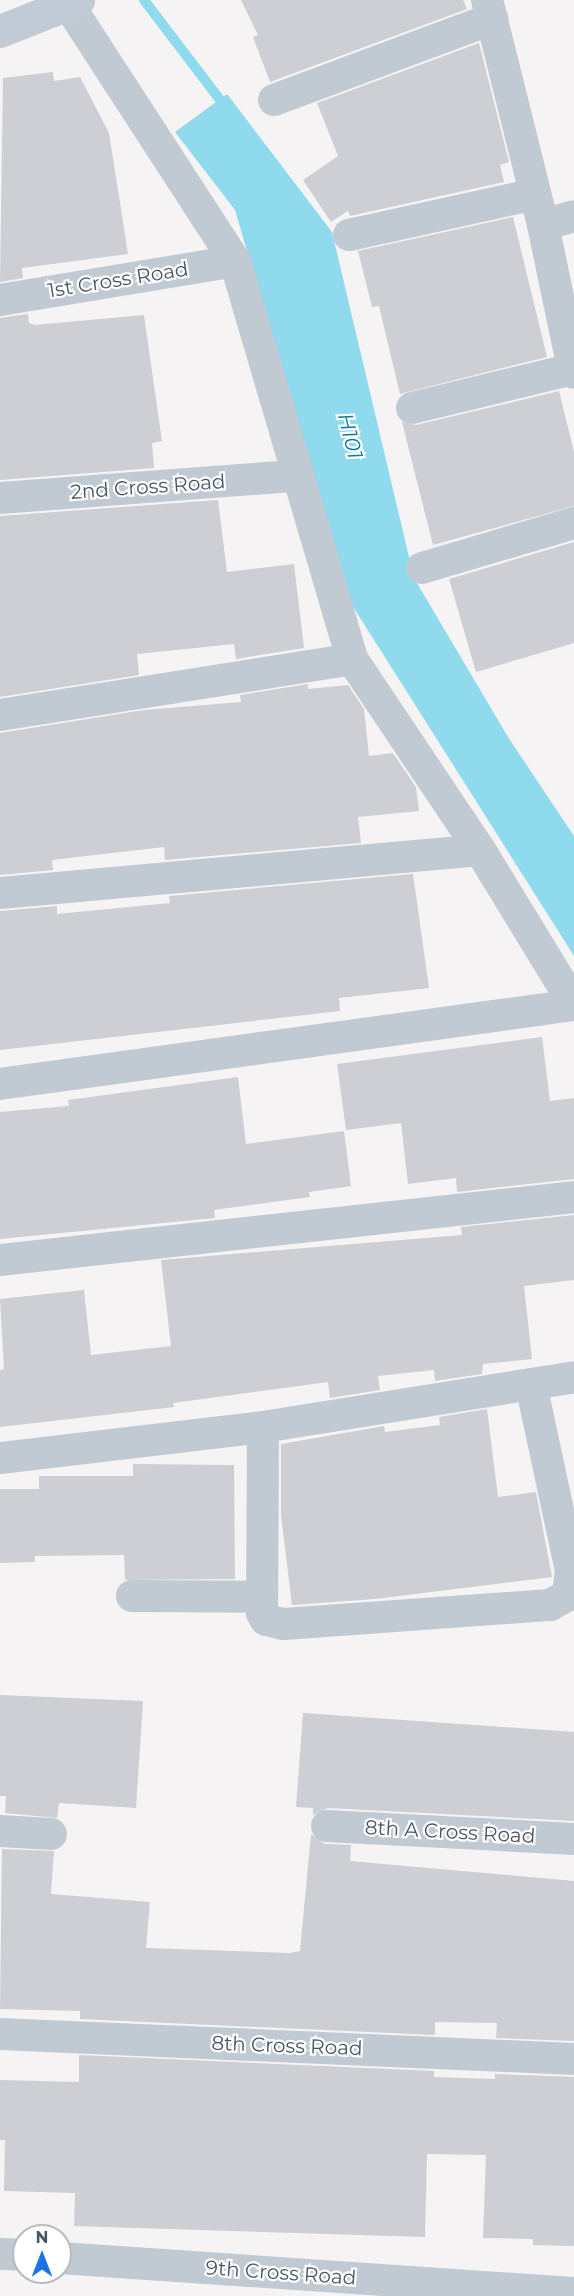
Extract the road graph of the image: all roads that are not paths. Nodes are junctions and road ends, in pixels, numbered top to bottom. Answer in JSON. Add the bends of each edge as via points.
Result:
{"nodes":[{"id":1,"x":73,"y":2,"type":"edge"},
{"id":2,"x":489,"y":10,"type":"edge"},
{"id":3,"x":0,"y":31,"type":"edge"},
{"id":4,"x":273,"y":100,"type":"dead end"},
{"id":5,"x":535,"y":194,"type":"junction"},
{"id":6,"x":574,"y":216,"type":"edge"},
{"id":7,"x":543,"y":225,"type":"junction"},
{"id":8,"x":350,"y":235,"type":"dead end"},
{"id":9,"x":235,"y":261,"type":"junction"},
{"id":10,"x":0,"y":300,"type":"edge"},
{"id":11,"x":574,"y":371,"type":"edge"},
{"id":12,"x":412,"y":408,"type":"dead end"},
{"id":13,"x":296,"y":476,"type":"junction"},
{"id":14,"x":0,"y":498,"type":"edge"},
{"id":15,"x":574,"y":523,"type":"edge"},
{"id":16,"x":422,"y":568,"type":"dead end"},
{"id":17,"x":352,"y":659,"type":"junction"},
{"id":18,"x":0,"y":715,"type":"edge"},
{"id":19,"x":480,"y":850,"type":"junction"},
{"id":20,"x":0,"y":893,"type":"edge"},
{"id":21,"x":574,"y":1005,"type":"edge"},
{"id":22,"x":0,"y":1084,"type":"edge"},
{"id":23,"x":574,"y":1197,"type":"edge"},
{"id":24,"x":0,"y":1260,"type":"edge"},
{"id":25,"x":574,"y":1377,"type":"edge"},
{"id":26,"x":531,"y":1384,"type":"junction"},
{"id":27,"x":263,"y":1427,"type":"junction"},
{"id":28,"x":0,"y":1458,"type":"edge"},
{"id":29,"x":132,"y":1596,"type":"dead end"},
{"id":30,"x":262,"y":1597,"type":"junction"},
{"id":31,"x":327,"y":1826,"type":"dead end"},
{"id":32,"x":0,"y":1831,"type":"edge"},
{"id":33,"x":51,"y":1834,"type":"dead end"},
{"id":34,"x":574,"y":1839,"type":"edge"},
{"id":35,"x":0,"y":2034,"type":"edge"},
{"id":36,"x":574,"y":2059,"type":"edge"},
{"id":37,"x":72,"y":2259,"type":"edge"},
{"id":38,"x":574,"y":2293,"type":"edge"}],
"edges":[{"from":1,"to":3,"type":"street"},
{"from":1,"to":9,"type":"street"},
{"from":2,"to":4,"type":"street"},
{"from":2,"to":5,"type":"street"},
{"from":5,"to":7,"type":"street"},
{"from":5,"to":8,"type":"street"},
{"from":6,"to":7,"type":"street"},
{"from":7,"to":11,"type":"street"},
{"from":9,"to":10,"type":"street","name":"1st Cross Road"},
{"from":9,"to":13,"type":"street"},
{"from":11,"to":12,"type":"street"},
{"from":13,"to":14,"type":"street","name":"2nd Cross Road"},
{"from":13,"to":17,"type":"street"},
{"from":15,"to":16,"type":"street"},
{"from":17,"to":18,"type":"street"},
{"from":17,"to":19,"type":"street"},
{"from":19,"to":20,"type":"street"},
{"from":19,"to":21,"type":"street"},
{"from":21,"to":22,"type":"street"},
{"from":23,"to":24,"type":"street"},
{"from":25,"to":26,"type":"street"},
{"from":26,"to":27,"type":"street"},
{"from":26,"to":30,"type":"street","via":[[571,1571],[568,1594],[562,1602],[284,1624],[266,1620]]},
{"from":27,"to":28,"type":"street"},
{"from":27,"to":30,"type":"street"},
{"from":29,"to":30,"type":"street"},
{"from":31,"to":34,"type":"street","name":"8th A Cross Road"},
{"from":32,"to":33,"type":"street"},
{"from":35,"to":36,"type":"street","name":"8th Cross Road"},
{"from":37,"to":38,"type":"street","name":"9th Cross Road"}]}
